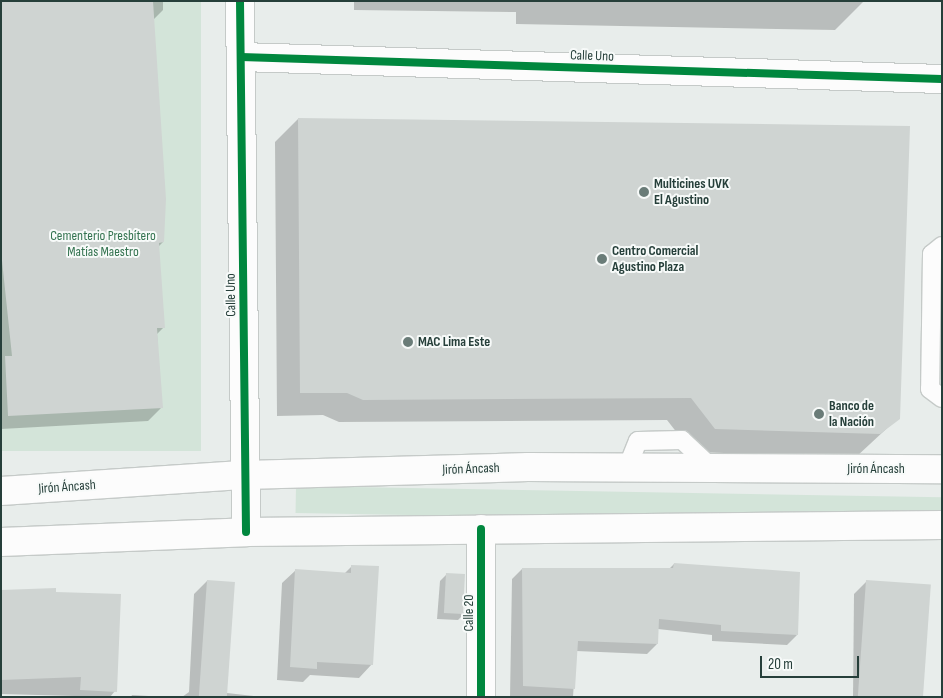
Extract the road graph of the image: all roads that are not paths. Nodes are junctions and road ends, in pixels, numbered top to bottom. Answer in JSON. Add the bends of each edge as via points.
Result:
{"nodes":[{"id":1,"x":240,"y":1,"type":"edge"},
{"id":2,"x":241,"y":57,"type":"junction"},
{"id":3,"x":942,"y":79,"type":"edge"},
{"id":4,"x":942,"y":246,"type":"edge"},
{"id":5,"x":942,"y":398,"type":"edge"},
{"id":6,"x":942,"y":469,"type":"edge"},
{"id":7,"x":245,"y":475,"type":"junction"},
{"id":8,"x":1,"y":491,"type":"edge"},
{"id":9,"x":942,"y":525,"type":"edge"},
{"id":10,"x":482,"y":529,"type":"junction"},
{"id":11,"x":246,"y":532,"type":"junction"},
{"id":12,"x":1,"y":542,"type":"edge"},
{"id":13,"x":481,"y":697,"type":"edge"}],
"edges":[{"from":1,"to":2,"type":"main road","name":"Calle Uno"},
{"from":2,"to":3,"type":"main road","name":"Calle Uno"},
{"from":2,"to":7,"type":"main road","name":"Calle Uno"},
{"from":4,"to":5,"type":"lane","via":[[932,254],[930,389]]},
{"from":6,"to":7,"type":"main road","name":"Jirón Áncash","via":[[627,468]]},
{"from":7,"to":8,"type":"main road","name":"Jirón Áncash"},
{"from":7,"to":11,"type":"main road","name":"Calle Uno"},
{"from":9,"to":10,"type":"main road"},
{"from":10,"to":11,"type":"main road"},
{"from":10,"to":13,"type":"main road","name":"Calle 20"},
{"from":11,"to":12,"type":"main road"}]}
